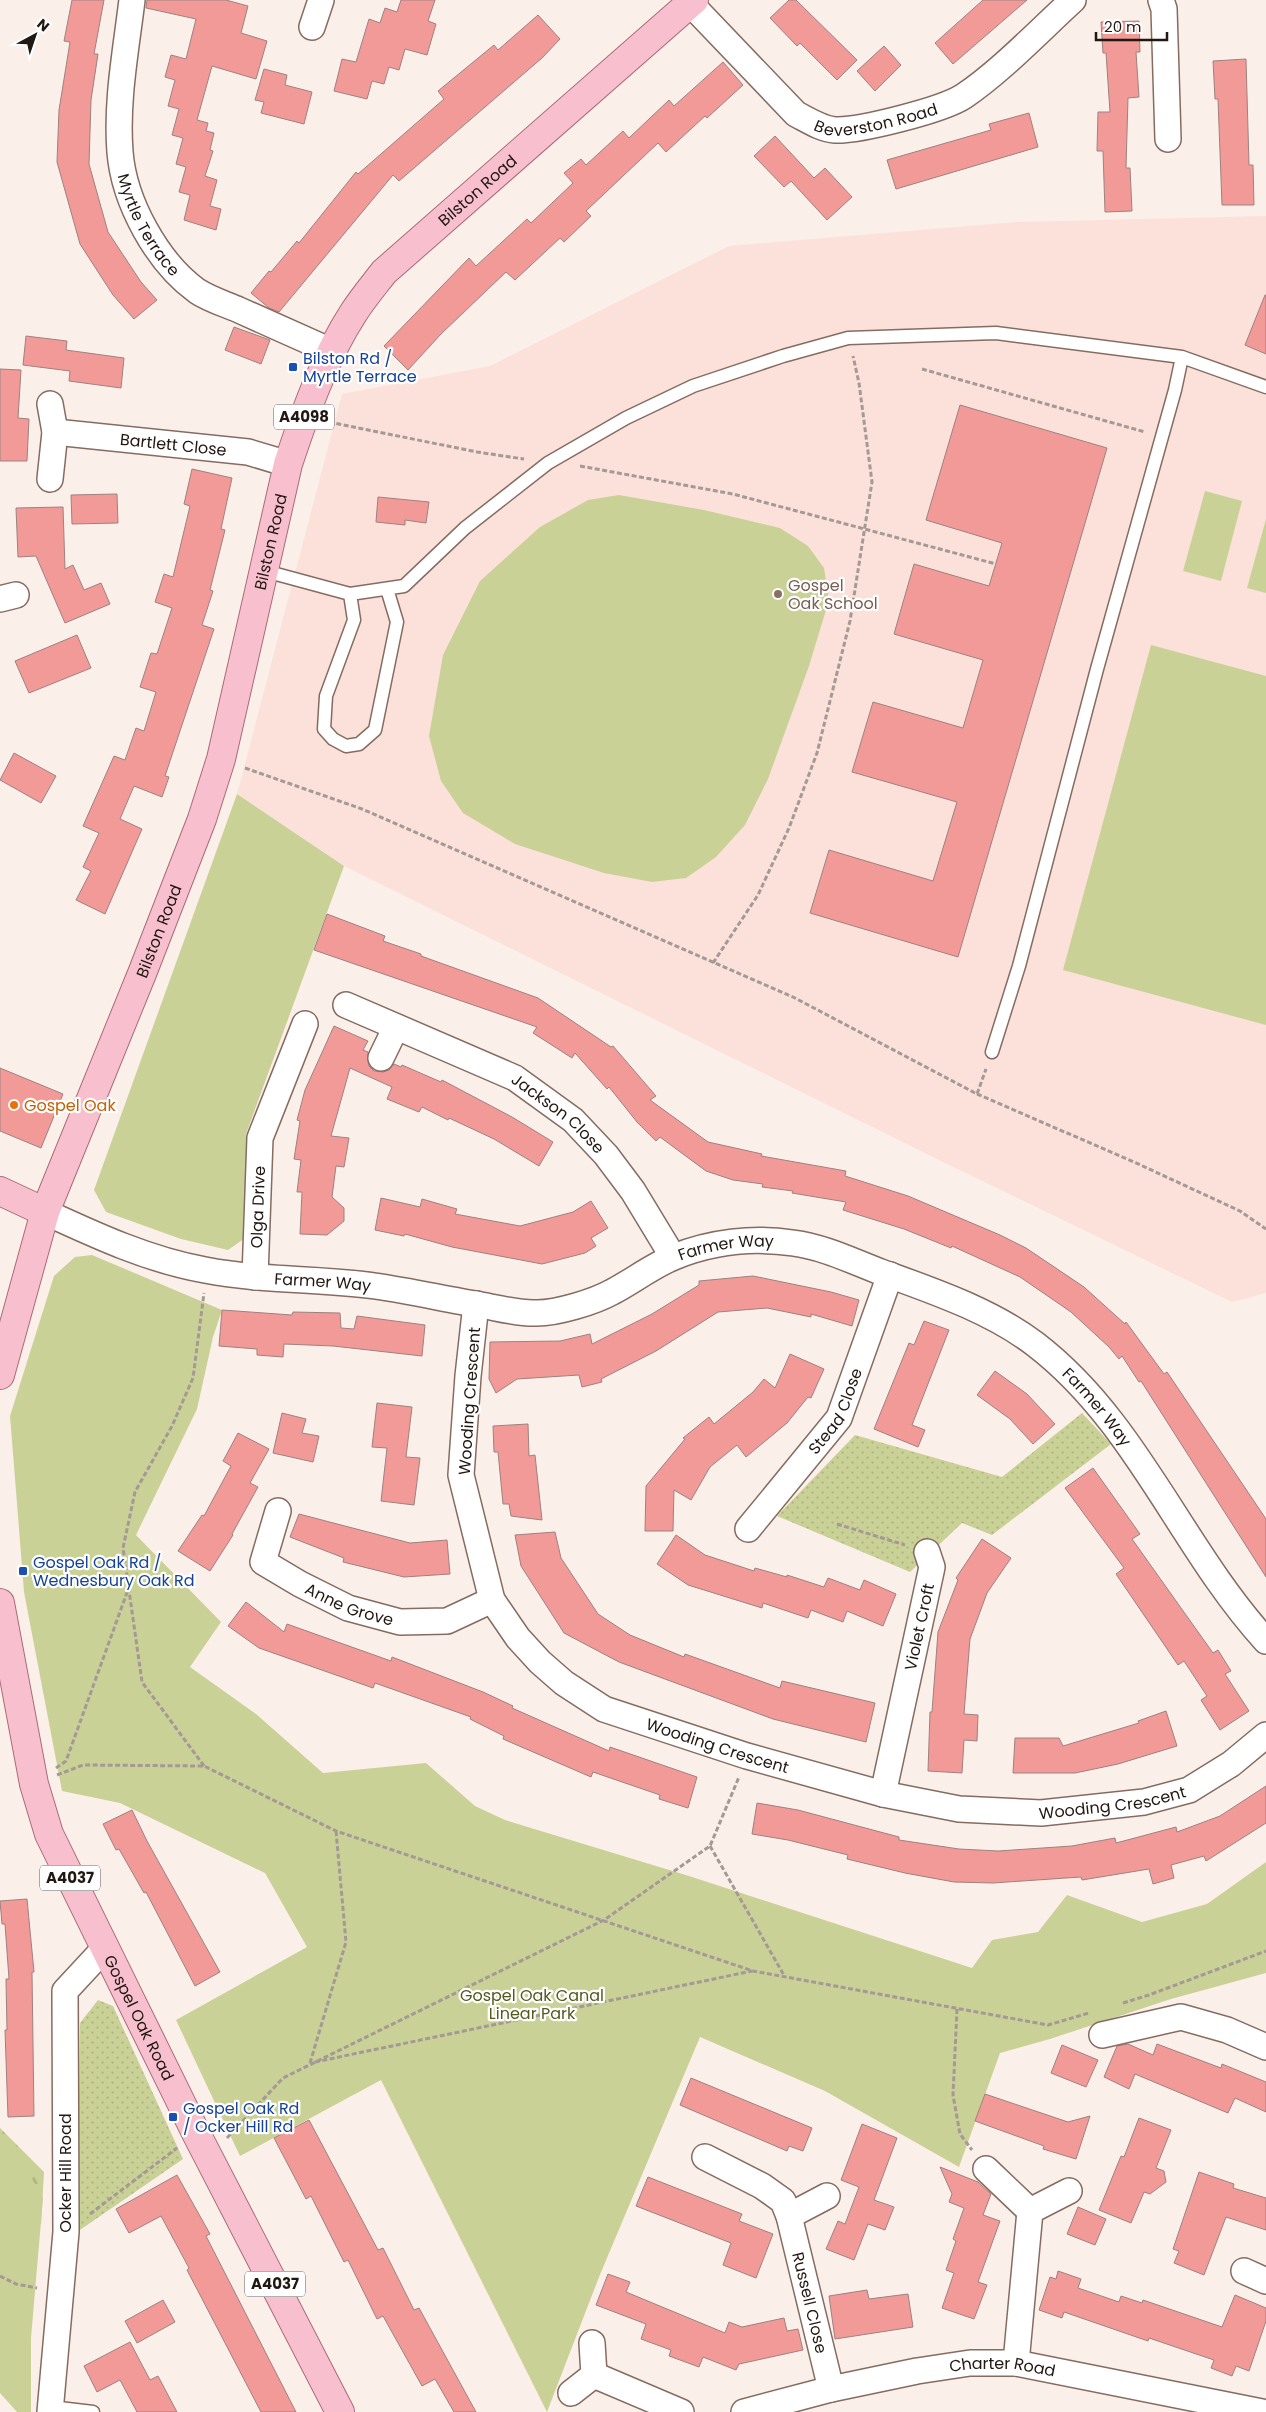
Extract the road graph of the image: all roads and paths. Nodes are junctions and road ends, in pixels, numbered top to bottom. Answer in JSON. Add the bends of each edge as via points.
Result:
{"nodes":[{"id":1,"x":132,"y":0,"type":"edge"},
{"id":2,"x":321,"y":0,"type":"edge"},
{"id":3,"x":1073,"y":0,"type":"edge"},
{"id":4,"x":1161,"y":0,"type":"edge"},
{"id":5,"x":690,"y":1,"type":"edge"},
{"id":6,"x":312,"y":27,"type":"dead end"},
{"id":7,"x":1168,"y":139,"type":"dead end"},
{"id":8,"x":848,"y":338,"type":"junction"},
{"id":9,"x":333,"y":352,"type":"junction"},
{"id":10,"x":1182,"y":357,"type":"junction"},
{"id":11,"x":922,"y":369,"type":"dead end"},
{"id":12,"x":1266,"y":387,"type":"edge"},
{"id":13,"x":50,"y":404,"type":"dead end"},
{"id":14,"x":304,"y":417,"type":"junction"},
{"id":15,"x":55,"y":432,"type":"junction"},
{"id":16,"x":1161,"y":436,"type":"junction"},
{"id":17,"x":548,"y":463,"type":"junction"},
{"id":18,"x":288,"y":464,"type":"junction"},
{"id":19,"x":50,"y":479,"type":"dead end"},
{"id":20,"x":864,"y":529,"type":"junction"},
{"id":21,"x":996,"y":564,"type":"dead end"},
{"id":22,"x":265,"y":571,"type":"junction"},
{"id":23,"x":387,"y":589,"type":"junction"},
{"id":24,"x":350,"y":594,"type":"junction"},
{"id":25,"x":221,"y":760,"type":"junction"},
{"id":26,"x":713,"y":963,"type":"junction"},
{"id":27,"x":346,"y":1004,"type":"dead end"},
{"id":28,"x":305,"y":1024,"type":"dead end"},
{"id":29,"x":396,"y":1027,"type":"junction"},
{"id":30,"x":992,"y":1052,"type":"joint"},
{"id":31,"x":381,"y":1058,"type":"dead end"},
{"id":32,"x":977,"y":1094,"type":"junction"},
{"id":33,"x":0,"y":1191,"type":"edge"},
{"id":34,"x":45,"y":1212,"type":"junction"},
{"id":35,"x":1266,"y":1229,"type":"edge"},
{"id":36,"x":673,"y":1258,"type":"junction"},
{"id":37,"x":207,"y":1270,"type":"junction"},
{"id":38,"x":890,"y":1275,"type":"junction"},
{"id":39,"x":255,"y":1277,"type":"junction"},
{"id":40,"x":476,"y":1304,"type":"junction"},
{"id":41,"x":0,"y":1375,"type":"edge"},
{"id":42,"x":278,"y":1511,"type":"dead end"},
{"id":43,"x":837,"y":1524,"type":"dead end"},
{"id":44,"x":748,"y":1529,"type":"dead end"},
{"id":45,"x":927,"y":1552,"type":"joint"},
{"id":46,"x":129,"y":1586,"type":"junction"},
{"id":47,"x":492,"y":1600,"type":"junction"},
{"id":48,"x":0,"y":1603,"type":"edge"},
{"id":49,"x":1266,"y":1641,"type":"edge"},
{"id":50,"x":6,"y":1666,"type":"edge"},
{"id":51,"x":1266,"y":1735,"type":"edge"},
{"id":52,"x":747,"y":1756,"type":"junction"},
{"id":53,"x":204,"y":1766,"type":"junction"},
{"id":54,"x":34,"y":1784,"type":"junction"},
{"id":55,"x":883,"y":1794,"type":"junction"},
{"id":56,"x":336,"y":1831,"type":"junction"},
{"id":57,"x":710,"y":1846,"type":"junction"},
{"id":58,"x":604,"y":1920,"type":"junction"},
{"id":59,"x":104,"y":1949,"type":"junction"},
{"id":60,"x":1266,"y":1951,"type":"edge"},
{"id":61,"x":753,"y":1971,"type":"junction"},
{"id":62,"x":785,"y":1977,"type":"junction"},
{"id":63,"x":1122,"y":2003,"type":"dead end"},
{"id":64,"x":957,"y":2009,"type":"junction"},
{"id":65,"x":1094,"y":2012,"type":"dead end"},
{"id":66,"x":1102,"y":2035,"type":"dead end"},
{"id":67,"x":1264,"y":2040,"type":"edge"},
{"id":68,"x":310,"y":2063,"type":"junction"},
{"id":69,"x":196,"y":2134,"type":"junction"},
{"id":70,"x":210,"y":2156,"type":"junction"},
{"id":71,"x":705,"y":2157,"type":"dead end"},
{"id":72,"x":986,"y":2169,"type":"joint"},
{"id":73,"x":1069,"y":2191,"type":"dead end"},
{"id":74,"x":827,"y":2196,"type":"dead end"},
{"id":75,"x":1030,"y":2211,"type":"junction"},
{"id":76,"x":789,"y":2216,"type":"junction"},
{"id":77,"x":66,"y":2232,"type":"junction"},
{"id":78,"x":1244,"y":2270,"type":"dead end"},
{"id":79,"x":0,"y":2276,"type":"edge"},
{"id":80,"x":1266,"y":2281,"type":"edge"},
{"id":81,"x":60,"y":2287,"type":"junction"},
{"id":82,"x":592,"y":2343,"type":"dead end"},
{"id":83,"x":1016,"y":2363,"type":"junction"},
{"id":84,"x":594,"y":2376,"type":"junction"},
{"id":85,"x":831,"y":2389,"type":"junction"},
{"id":86,"x":571,"y":2393,"type":"dead end"},
{"id":87,"x":50,"y":2409,"type":"edge"},
{"id":88,"x":93,"y":2412,"type":"edge"},
{"id":89,"x":340,"y":2412,"type":"edge"},
{"id":90,"x":681,"y":2412,"type":"edge"},
{"id":91,"x":744,"y":2412,"type":"edge"},
{"id":92,"x":1262,"y":2412,"type":"edge"}],
"edges":[{"from":1,"to":9,"type":"street","name":"Myrtle Terrace","via":[[121,96],[120,153],[129,192],[158,252],[175,273],[199,292]]},
{"from":2,"to":6,"type":"street"},
{"from":3,"to":5,"type":"street","name":"Beverston Road","via":[[962,98],[873,125],[834,130],[796,114]]},
{"from":4,"to":7,"type":"street","via":[[1164,9]]},
{"from":5,"to":9,"type":"main road","name":"Bilston Road","number":"A4098","via":[[384,272],[354,312]]},
{"from":8,"to":10,"type":"lane","via":[[996,333]]},
{"from":8,"to":17,"type":"lane","via":[[693,386],[626,418]]},
{"from":8,"to":20,"type":"path","via":[[859,383],[872,482]]},
{"from":9,"to":14,"type":"main road","name":"Bilston Road","number":"A4098"},
{"from":10,"to":12,"type":"lane"},
{"from":10,"to":16,"type":"lane"},
{"from":11,"to":16,"type":"path"},
{"from":13,"to":15,"type":"street"},
{"from":14,"to":17,"type":"path"},
{"from":14,"to":18,"type":"main road","name":"Bilston Road","number":"A4098"},
{"from":15,"to":18,"type":"street","name":"Bartlett Close","via":[[248,452]]},
{"from":15,"to":19,"type":"street"},
{"from":16,"to":30,"type":"lane","via":[[1019,966]]},
{"from":17,"to":20,"type":"path","via":[[595,467],[733,494]]},
{"from":17,"to":23,"type":"lane","via":[[465,528],[404,586]]},
{"from":18,"to":22,"type":"main road","name":"Bilston Road","number":"A4098"},
{"from":20,"to":21,"type":"path"},
{"from":20,"to":26,"type":"path","via":[[850,621],[817,753],[789,828],[758,895]]},
{"from":22,"to":24,"type":"lane"},
{"from":22,"to":25,"type":"main road","name":"Bilston Road","number":"A4098"},
{"from":23,"to":24,"type":"lane"},
{"from":23,"to":24,"type":"lane","via":[[397,622],[375,730],[359,744],[346,746],[324,729],[326,696],[354,620]]},
{"from":25,"to":26,"type":"path","via":[[362,809]]},
{"from":25,"to":34,"type":"main road","name":"Bilston Road","number":"A4098","via":[[202,819],[150,953]]},
{"from":26,"to":32,"type":"path","via":[[793,997]]},
{"from":27,"to":29,"type":"street","name":"Jackson Close"},
{"from":28,"to":39,"type":"street","name":"Olga Drive","via":[[260,1138]]},
{"from":29,"to":31,"type":"street"},
{"from":29,"to":36,"type":"street","name":"Jackson Close","via":[[515,1078],[573,1120],[633,1191]]},
{"from":30,"to":32,"type":"path"},
{"from":32,"to":35,"type":"path","via":[[1240,1211]]},
{"from":33,"to":34,"type":"main road"},
{"from":34,"to":37,"type":"street","name":"Farmer Way","via":[[102,1239],[170,1262]]},
{"from":34,"to":41,"type":"main road"},
{"from":36,"to":38,"type":"street","name":"Farmer Way","via":[[707,1247],[746,1240],[793,1243],[826,1250]]},
{"from":36,"to":40,"type":"street","name":"Farmer Way","via":[[610,1294],[567,1308],[537,1313]]},
{"from":37,"to":39,"type":"street","name":"Farmer Way"},
{"from":37,"to":46,"type":"path","via":[[193,1378],[172,1426],[135,1492],[123,1548]]},
{"from":38,"to":44,"type":"street","name":"Stead Close","via":[[839,1418]]},
{"from":38,"to":49,"type":"street","name":"Farmer Way","via":[[999,1321],[1038,1346],[1096,1401],[1119,1430],[1241,1613]]},
{"from":39,"to":40,"type":"street","name":"Farmer Way","via":[[333,1281]]},
{"from":40,"to":47,"type":"street","name":"Wooding Crescent","via":[[462,1475]]},
{"from":42,"to":47,"type":"street","name":"Anne Grove","via":[[263,1562],[348,1608],[400,1622],[447,1621]]},
{"from":43,"to":45,"type":"path"},
{"from":45,"to":55,"type":"street","name":"Violet Croft","via":[[932,1567]]},
{"from":46,"to":53,"type":"path","via":[[142,1682]]},
{"from":46,"to":54,"type":"path","via":[[66,1760]]},
{"from":47,"to":52,"type":"street","name":"Wooding Crescent","via":[[518,1638],[540,1662],[564,1683],[604,1709]]},
{"from":48,"to":50,"type":"main road","name":"Gospel Oak Road","number":"A4037"},
{"from":50,"to":54,"type":"main road","name":"Gospel Oak Road","number":"A4037"},
{"from":51,"to":55,"type":"street","name":"Wooding Crescent","via":[[1231,1764],[1189,1790],[1135,1803],[1041,1813],[959,1809]]},
{"from":52,"to":55,"type":"street","name":"Wooding Crescent"},
{"from":52,"to":57,"type":"path"},
{"from":53,"to":54,"type":"path","via":[[83,1766]]},
{"from":53,"to":56,"type":"path"},
{"from":54,"to":59,"type":"main road","name":"Gospel Oak Road","number":"A4037","via":[[49,1834]]},
{"from":56,"to":58,"type":"path"},
{"from":56,"to":68,"type":"path","via":[[346,1942]]},
{"from":57,"to":58,"type":"path"},
{"from":57,"to":62,"type":"path"},
{"from":58,"to":61,"type":"path"},
{"from":58,"to":68,"type":"path"},
{"from":59,"to":69,"type":"main road","name":"Gospel Oak Road","number":"A4037"},
{"from":59,"to":77,"type":"street","name":"Ocker Hill Road","via":[[65,1991]]},
{"from":60,"to":63,"type":"path"},
{"from":61,"to":62,"type":"path"},
{"from":61,"to":68,"type":"path"},
{"from":62,"to":64,"type":"path"},
{"from":64,"to":65,"type":"path","via":[[1048,2025]]},
{"from":64,"to":72,"type":"path","via":[[953,2095],[960,2134]]},
{"from":66,"to":67,"type":"street","via":[[1181,2017]]},
{"from":68,"to":70,"type":"path","via":[[283,2078]]},
{"from":69,"to":70,"type":"main road","name":"Gospel Oak Road","number":"A4037"},
{"from":69,"to":77,"type":"path"},
{"from":70,"to":89,"type":"main road","name":"Gospel Oak Road","number":"A4037"},
{"from":71,"to":76,"type":"street","name":"Russell Close","via":[[762,2186],[783,2201]]},
{"from":72,"to":75,"type":"street"},
{"from":73,"to":75,"type":"street"},
{"from":74,"to":76,"type":"street"},
{"from":75,"to":83,"type":"street"},
{"from":76,"to":85,"type":"street","name":"Russell Close"},
{"from":77,"to":81,"type":"street","name":"Ocker Hill Road"},
{"from":78,"to":80,"type":"street"},
{"from":79,"to":81,"type":"path","via":[[16,2284],[36,2288]]},
{"from":81,"to":87,"type":"street","name":"Ocker Hill Road"},
{"from":82,"to":84,"type":"street"},
{"from":83,"to":85,"type":"street","name":"Charter Road","via":[[970,2363],[926,2369]]},
{"from":83,"to":92,"type":"street","name":"Charter Road"},
{"from":84,"to":86,"type":"street"},
{"from":84,"to":90,"type":"street"},
{"from":85,"to":91,"type":"street","name":"Charter Road"},
{"from":87,"to":88,"type":"lane"}]}
